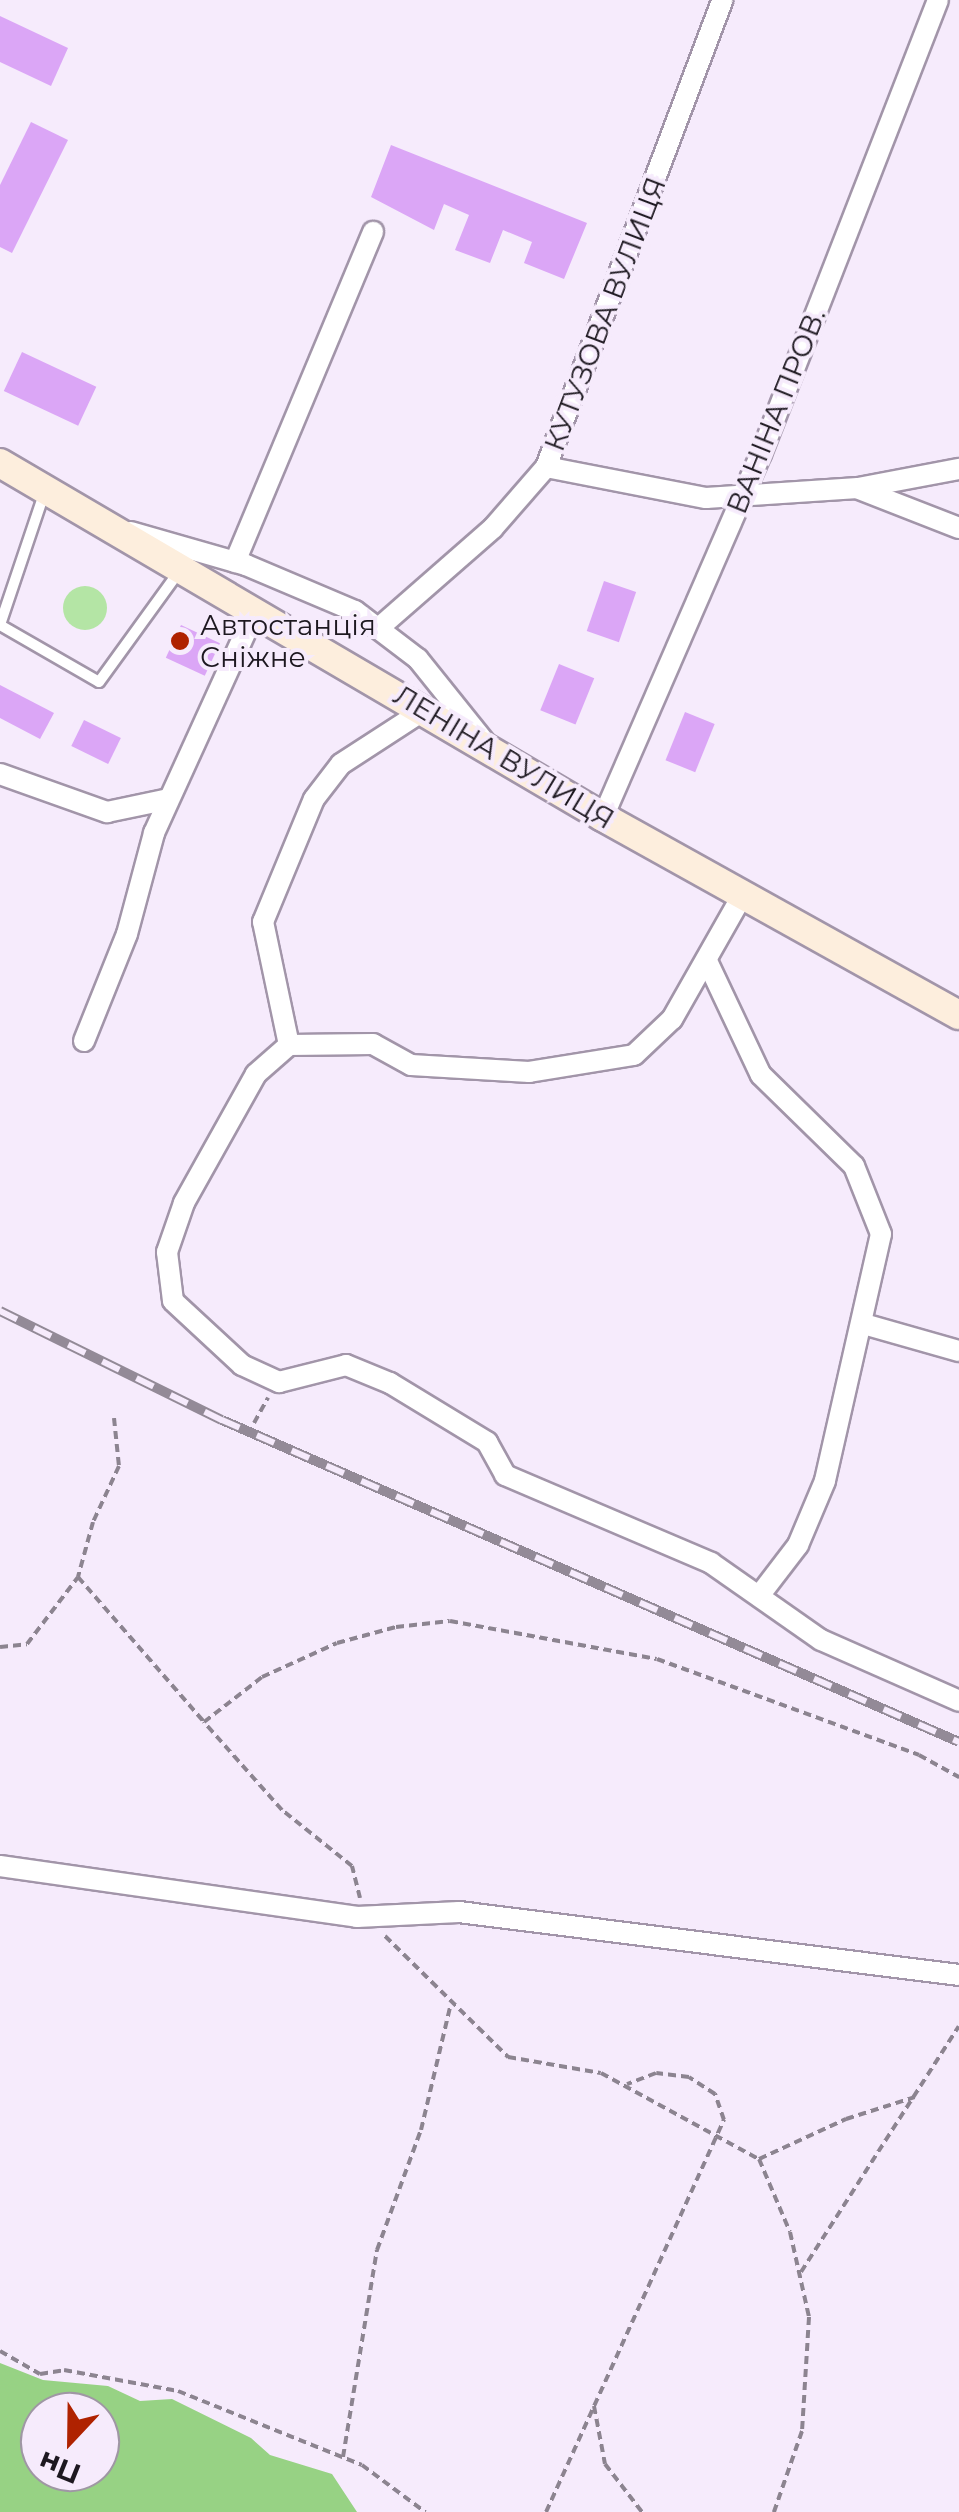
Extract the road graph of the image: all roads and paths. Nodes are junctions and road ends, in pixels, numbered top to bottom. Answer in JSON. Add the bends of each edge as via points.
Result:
{"nodes":[{"id":1,"x":722,"y":0,"type":"edge"},
{"id":2,"x":938,"y":0,"type":"edge"},
{"id":3,"x":373,"y":232,"type":"dead end"},
{"id":4,"x":0,"y":464,"type":"edge"},
{"id":5,"x":546,"y":467,"type":"junction"},
{"id":6,"x":959,"y":469,"type":"edge"},
{"id":7,"x":858,"y":488,"type":"junction"},
{"id":8,"x":45,"y":490,"type":"junction"},
{"id":9,"x":743,"y":496,"type":"junction"},
{"id":10,"x":105,"y":524,"type":"junction"},
{"id":11,"x":959,"y":528,"type":"edge"},
{"id":12,"x":236,"y":562,"type":"junction"},
{"id":13,"x":180,"y":570,"type":"junction"},
{"id":14,"x":255,"y":610,"type":"junction"},
{"id":15,"x":380,"y":627,"type":"junction"},
{"id":16,"x":424,"y":710,"type":"junction"},
{"id":17,"x":490,"y":750,"type":"junction"},
{"id":18,"x":0,"y":774,"type":"edge"},
{"id":19,"x":169,"y":799,"type":"junction"},
{"id":20,"x":603,"y":817,"type":"junction"},
{"id":21,"x":742,"y":896,"type":"junction"},
{"id":22,"x":707,"y":961,"type":"junction"},
{"id":23,"x":959,"y":1016,"type":"edge"},
{"id":24,"x":84,"y":1041,"type":"dead end"},
{"id":25,"x":289,"y":1045,"type":"junction"},
{"id":26,"x":864,"y":1324,"type":"junction"},
{"id":27,"x":959,"y":1351,"type":"edge"},
{"id":28,"x":271,"y":1378,"type":"junction"},
{"id":29,"x":114,"y":1418,"type":"dead end"},
{"id":30,"x":254,"y":1423,"type":"dead end"},
{"id":31,"x":78,"y":1577,"type":"junction"},
{"id":32,"x":759,"y":1596,"type":"junction"},
{"id":33,"x":0,"y":1647,"type":"edge"},
{"id":34,"x":959,"y":1700,"type":"edge"},
{"id":35,"x":204,"y":1722,"type":"junction"},
{"id":36,"x":959,"y":1776,"type":"edge"},
{"id":37,"x":0,"y":1866,"type":"edge"},
{"id":38,"x":357,"y":1917,"type":"junction"},
{"id":39,"x":959,"y":1976,"type":"edge"},
{"id":40,"x":451,"y":2004,"type":"junction"},
{"id":41,"x":959,"y":2026,"type":"edge"},
{"id":42,"x":626,"y":2085,"type":"junction"},
{"id":43,"x":915,"y":2097,"type":"junction"},
{"id":44,"x":716,"y":2135,"type":"junction"},
{"id":45,"x":759,"y":2159,"type":"junction"},
{"id":46,"x":801,"y":2272,"type":"junction"},
{"id":47,"x":0,"y":2351,"type":"edge"},
{"id":48,"x":594,"y":2406,"type":"junction"},
{"id":49,"x":344,"y":2457,"type":"junction"},
{"id":50,"x":425,"y":2512,"type":"edge"},
{"id":51,"x":546,"y":2512,"type":"edge"},
{"id":52,"x":642,"y":2512,"type":"edge"},
{"id":53,"x":774,"y":2512,"type":"edge"}],
"edges":[{"from":1,"to":5,"type":"street","name":"КУТУЗОВА ВУЛИЦЯ"},
{"from":2,"to":9,"type":"street","name":"ВАНІНА ПРОВ."},
{"from":3,"to":12,"type":"street"},
{"from":4,"to":8,"type":"main road","name":"ЛЕНІНА ВУЛИЦЯ"},
{"from":5,"to":9,"type":"street","via":[[670,496]]},
{"from":5,"to":15,"type":"street","name":"КУТУЗОВА ВУЛИЦЯ","via":[[493,528]]},
{"from":6,"to":7,"type":"street"},
{"from":7,"to":9,"type":"street"},
{"from":7,"to":11,"type":"street"},
{"from":8,"to":10,"type":"main road","name":"ЛЕНІНА ВУЛИЦЯ"},
{"from":8,"to":13,"type":"lane","via":[[0,625],[98,682]]},
{"from":9,"to":20,"type":"street","name":"ВАНІНА ПРОВ."},
{"from":10,"to":12,"type":"street"},
{"from":10,"to":13,"type":"main road","name":"ЛЕНІНА ВУЛИЦЯ"},
{"from":12,"to":15,"type":"street"},
{"from":13,"to":14,"type":"main road","name":"ЛЕНІНА ВУЛИЦЯ"},
{"from":14,"to":16,"type":"main road","name":"ЛЕНІНА ВУЛИЦЯ"},
{"from":14,"to":19,"type":"street"},
{"from":15,"to":17,"type":"street","via":[[418,659]]},
{"from":16,"to":17,"type":"main road","name":"ЛЕНІНА ВУЛИЦЯ"},
{"from":16,"to":25,"type":"street","via":[[341,764],[314,799],[263,922]]},
{"from":17,"to":20,"type":"main road","name":"ЛЕНІНА ВУЛИЦЯ"},
{"from":18,"to":19,"type":"street","via":[[107,812]]},
{"from":19,"to":24,"type":"street","via":[[127,934]]},
{"from":20,"to":21,"type":"main road","name":"ЛЕНІНА ВУЛИЦЯ"},
{"from":21,"to":22,"type":"street"},
{"from":21,"to":23,"type":"main road","name":"ЛЕНІНА ВУЛИЦЯ"},
{"from":22,"to":25,"type":"street","via":[[659,1038],[609,1063],[470,1070],[411,1064],[373,1044]]},
{"from":22,"to":26,"type":"street","via":[[761,1075],[826,1132],[867,1186],[880,1234]]},
{"from":25,"to":28,"type":"street","via":[[256,1074],[184,1203],[167,1252],[173,1301],[242,1364]]},
{"from":26,"to":27,"type":"street"},
{"from":26,"to":32,"type":"street","via":[[813,1512],[798,1545]]},
{"from":28,"to":30,"type":"path","via":[[267,1409]]},
{"from":28,"to":32,"type":"street","via":[[279,1382],[346,1365],[390,1383],[487,1442],[505,1475],[550,1500],[653,1535]]},
{"from":29,"to":31,"type":"path","via":[[119,1466]]},
{"from":31,"to":33,"type":"path","via":[[27,1644]]},
{"from":31,"to":35,"type":"path"},
{"from":32,"to":34,"type":"street","via":[[821,1640]]},
{"from":35,"to":36,"type":"path","via":[[262,1678],[337,1642],[450,1621],[657,1660],[920,1755]]},
{"from":35,"to":38,"type":"path","via":[[282,1810],[352,1866],[361,1893]]},
{"from":37,"to":38,"type":"street"},
{"from":38,"to":39,"type":"street","via":[[459,1912]]},
{"from":38,"to":40,"type":"path","via":[[421,1967]]},
{"from":40,"to":42,"type":"path","via":[[508,2057],[548,2059]]},
{"from":40,"to":49,"type":"path","via":[[421,2130],[377,2250]]},
{"from":41,"to":43,"type":"path"},
{"from":42,"to":44,"type":"path"},
{"from":42,"to":44,"type":"path","via":[[656,2073],[704,2083],[723,2107]]},
{"from":43,"to":45,"type":"path","via":[[846,2119]]},
{"from":43,"to":46,"type":"path"},
{"from":44,"to":45,"type":"path"},
{"from":44,"to":48,"type":"path"},
{"from":45,"to":46,"type":"path"},
{"from":46,"to":53,"type":"path","via":[[809,2317],[802,2431]]},
{"from":47,"to":49,"type":"path","via":[[40,2374],[64,2370],[178,2391]]},
{"from":48,"to":51,"type":"path"},
{"from":48,"to":52,"type":"path","via":[[605,2464]]},
{"from":49,"to":50,"type":"path"}]}
